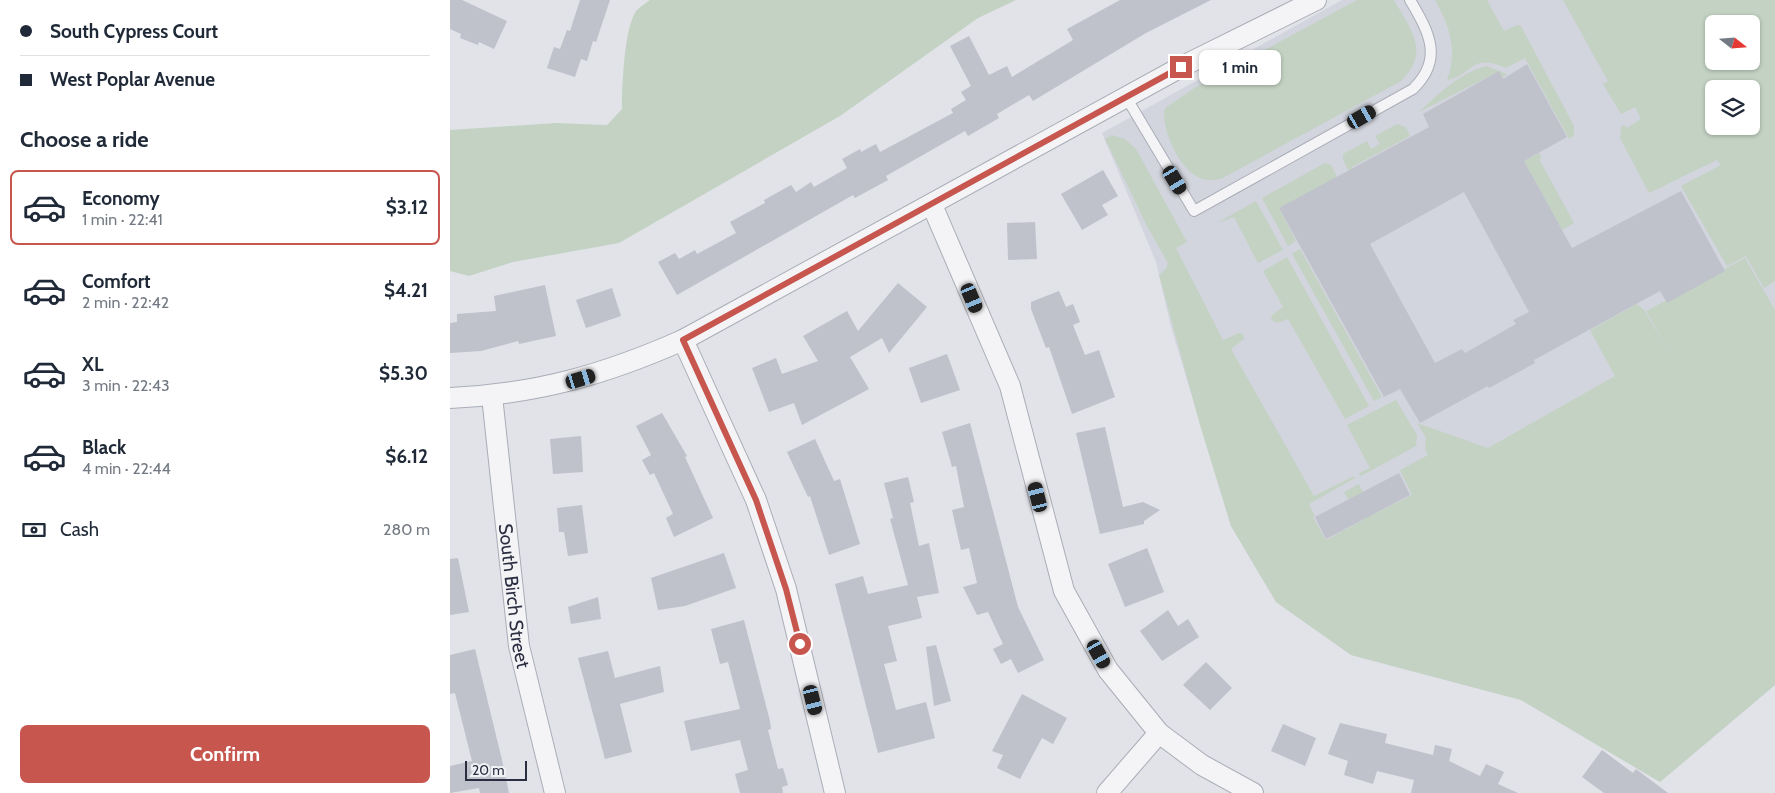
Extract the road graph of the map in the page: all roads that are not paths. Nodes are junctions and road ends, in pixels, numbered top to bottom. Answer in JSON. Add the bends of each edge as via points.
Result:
{"nodes":[{"id":1,"x":1316,"y":0,"type":"edge"},
{"id":2,"x":1410,"y":0,"type":"edge"},
{"id":3,"x":1126,"y":97,"type":"junction"},
{"id":4,"x":932,"y":205,"type":"junction"},
{"id":5,"x":683,"y":340,"type":"junction"},
{"id":6,"x":492,"y":396,"type":"junction"},
{"id":7,"x":450,"y":398,"type":"edge"},
{"id":8,"x":1159,"y":732,"type":"junction"},
{"id":9,"x":555,"y":793,"type":"edge"},
{"id":10,"x":835,"y":793,"type":"edge"},
{"id":11,"x":1107,"y":793,"type":"edge"},
{"id":12,"x":1252,"y":793,"type":"edge"}],
"edges":[{"from":1,"to":3,"type":"street"},
{"from":2,"to":3,"type":"lane","via":[[1431,43],[1430,63],[1424,78],[1412,89],[1194,211]]},
{"from":3,"to":4,"type":"street"},
{"from":4,"to":5,"type":"street"},
{"from":4,"to":8,"type":"street","via":[[1010,386],[1064,591],[1108,670]]},
{"from":5,"to":6,"type":"street","via":[[632,363],[581,379]]},
{"from":5,"to":10,"type":"street","via":[[756,500],[786,589]]},
{"from":6,"to":7,"type":"street"},
{"from":6,"to":9,"type":"street","name":"South Birch Street","via":[[519,646]]},
{"from":8,"to":11,"type":"street"},
{"from":8,"to":12,"type":"street","via":[[1202,765]]}]}
